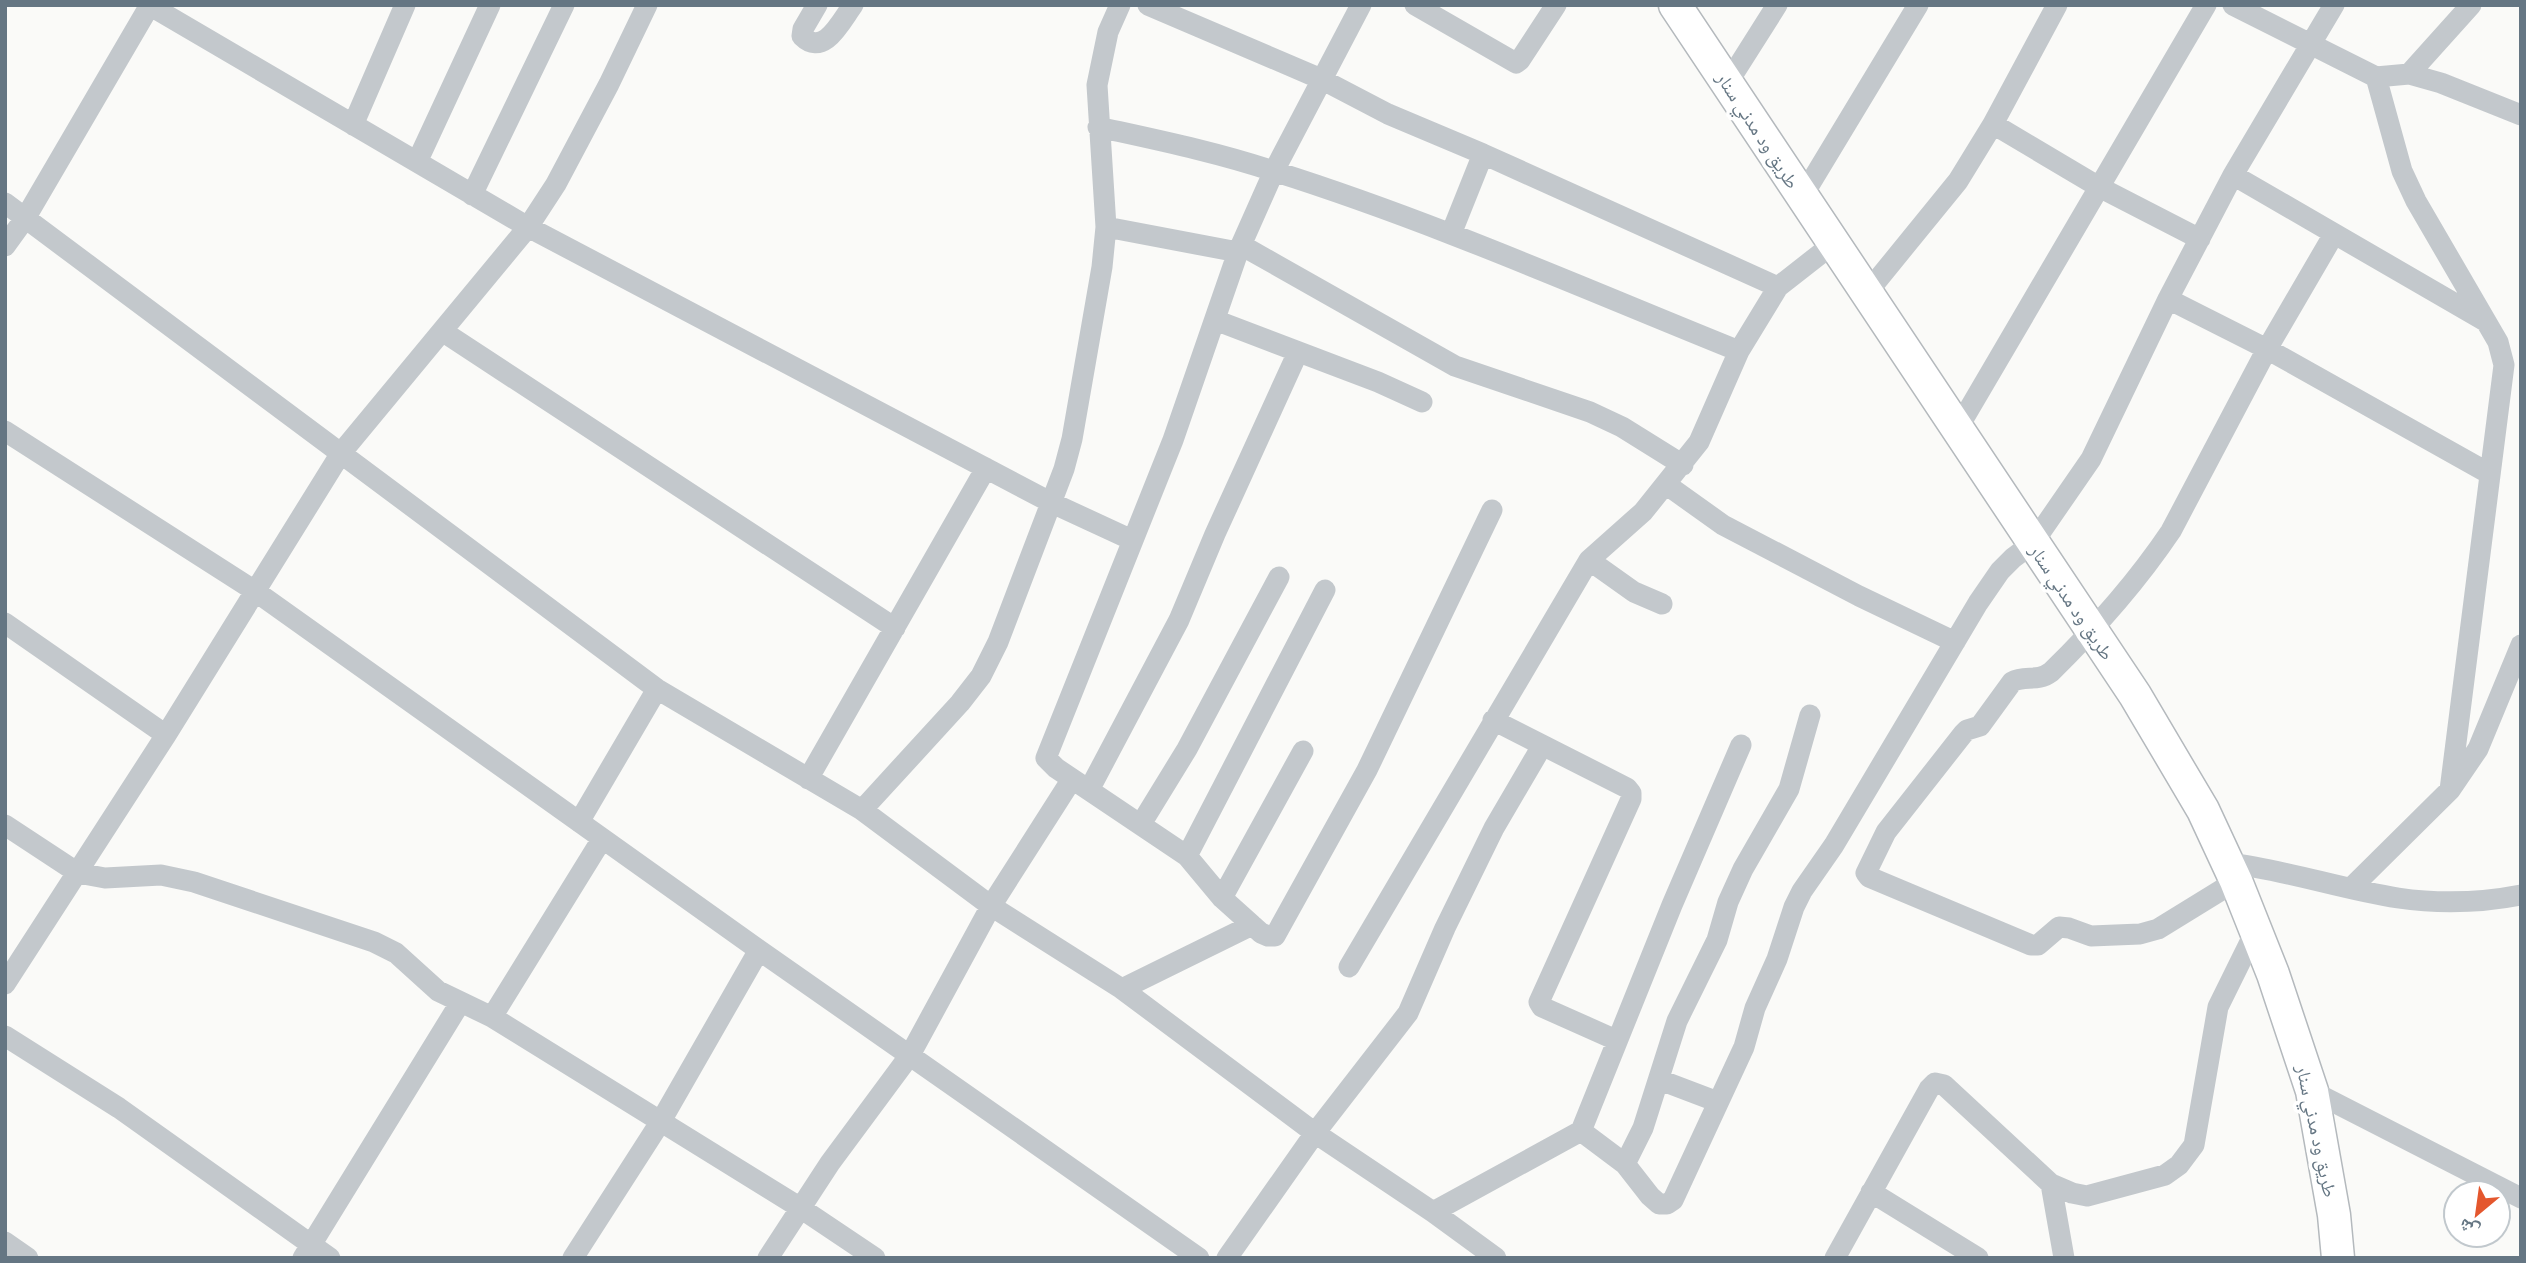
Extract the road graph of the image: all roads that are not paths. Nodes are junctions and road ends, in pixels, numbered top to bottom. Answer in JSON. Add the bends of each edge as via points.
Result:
{"nodes":[{"id":1,"x":150,"y":5,"type":"edge"},
{"id":2,"x":405,"y":5,"type":"edge"},
{"id":3,"x":490,"y":5,"type":"edge"},
{"id":4,"x":564,"y":5,"type":"edge"},
{"id":5,"x":647,"y":5,"type":"edge"},
{"id":6,"x":817,"y":5,"type":"edge"},
{"id":7,"x":853,"y":5,"type":"edge"},
{"id":8,"x":1148,"y":5,"type":"edge"},
{"id":9,"x":1361,"y":5,"type":"edge"},
{"id":10,"x":1415,"y":5,"type":"edge"},
{"id":11,"x":1556,"y":5,"type":"edge"},
{"id":12,"x":1675,"y":5,"type":"edge"},
{"id":13,"x":1777,"y":5,"type":"edge"},
{"id":14,"x":1918,"y":5,"type":"edge"},
{"id":15,"x":2057,"y":5,"type":"edge"},
{"id":16,"x":2206,"y":5,"type":"edge"},
{"id":17,"x":2334,"y":5,"type":"edge"},
{"id":18,"x":2471,"y":5,"type":"edge"},
{"id":19,"x":1117,"y":6,"type":"edge"},
{"id":20,"x":2239,"y":7,"type":"edge"},
{"id":21,"x":2312,"y":44,"type":"junction"},
{"id":22,"x":2409,"y":74,"type":"junction"},
{"id":23,"x":2376,"y":77,"type":"junction"},
{"id":24,"x":1321,"y":79,"type":"junction"},
{"id":25,"x":1727,"y":84,"type":"junction"},
{"id":26,"x":2521,"y":115,"type":"edge"},
{"id":27,"x":1993,"y":124,"type":"junction"},
{"id":28,"x":353,"y":125,"type":"junction"},
{"id":29,"x":1098,"y":127,"type":"junction"},
{"id":30,"x":1483,"y":154,"type":"junction"},
{"id":31,"x":417,"y":162,"type":"junction"},
{"id":32,"x":1274,"y":171,"type":"junction"},
{"id":33,"x":2233,"y":175,"type":"junction"},
{"id":34,"x":2099,"y":187,"type":"junction"},
{"id":35,"x":472,"y":195,"type":"junction"},
{"id":36,"x":1802,"y":197,"type":"junction"},
{"id":37,"x":5,"y":203,"type":"edge"},
{"id":38,"x":26,"y":217,"type":"junction"},
{"id":39,"x":528,"y":227,"type":"junction"},
{"id":40,"x":1106,"y":227,"type":"junction"},
{"id":41,"x":1451,"y":234,"type":"junction"},
{"id":42,"x":2334,"y":234,"type":"junction"},
{"id":43,"x":2200,"y":239,"type":"junction"},
{"id":44,"x":1833,"y":244,"type":"junction"},
{"id":45,"x":5,"y":246,"type":"edge"},
{"id":46,"x":1240,"y":248,"type":"junction"},
{"id":47,"x":1778,"y":287,"type":"junction"},
{"id":48,"x":1866,"y":294,"type":"junction"},
{"id":49,"x":2168,"y":299,"type":"junction"},
{"id":50,"x":1215,"y":320,"type":"junction"},
{"id":51,"x":2487,"y":322,"type":"junction"},
{"id":52,"x":442,"y":331,"type":"junction"},
{"id":53,"x":2267,"y":349,"type":"junction"},
{"id":54,"x":1739,"y":351,"type":"junction"},
{"id":55,"x":1298,"y":352,"type":"junction"},
{"id":56,"x":1422,"y":402,"type":"dead end"},
{"id":57,"x":1958,"y":428,"type":"junction"},
{"id":58,"x":5,"y":431,"type":"edge"},
{"id":59,"x":341,"y":453,"type":"junction"},
{"id":60,"x":1682,"y":465,"type":"junction"},
{"id":61,"x":986,"y":468,"type":"junction"},
{"id":62,"x":2490,"y":474,"type":"junction"},
{"id":63,"x":1667,"y":485,"type":"junction"},
{"id":64,"x":1052,"y":503,"type":"junction"},
{"id":65,"x":1492,"y":510,"type":"dead end"},
{"id":66,"x":1132,"y":540,"type":"junction"},
{"id":67,"x":2033,"y":543,"type":"junction"},
{"id":68,"x":1589,"y":560,"type":"junction"},
{"id":69,"x":1279,"y":577,"type":"dead end"},
{"id":70,"x":1325,"y":590,"type":"dead end"},
{"id":71,"x":255,"y":591,"type":"junction"},
{"id":72,"x":1661,"y":604,"type":"dead end"},
{"id":73,"x":5,"y":623,"type":"edge"},
{"id":74,"x":895,"y":628,"type":"junction"},
{"id":75,"x":2092,"y":632,"type":"junction"},
{"id":76,"x":1955,"y":642,"type":"junction"},
{"id":77,"x":2521,"y":645,"type":"edge"},
{"id":78,"x":657,"y":690,"type":"junction"},
{"id":79,"x":1810,"y":715,"type":"dead end"},
{"id":80,"x":1493,"y":720,"type":"junction"},
{"id":81,"x":166,"y":735,"type":"junction"},
{"id":82,"x":1741,"y":745,"type":"dead end"},
{"id":83,"x":1542,"y":746,"type":"junction"},
{"id":84,"x":1303,"y":751,"type":"dead end"},
{"id":85,"x":808,"y":779,"type":"junction"},
{"id":86,"x":1081,"y":785,"type":"junction"},
{"id":87,"x":2450,"y":790,"type":"junction"},
{"id":88,"x":862,"y":810,"type":"junction"},
{"id":89,"x":579,"y":822,"type":"junction"},
{"id":90,"x":1141,"y":824,"type":"junction"},
{"id":91,"x":5,"y":825,"type":"edge"},
{"id":92,"x":602,"y":839,"type":"junction"},
{"id":93,"x":1187,"y":856,"type":"junction"},
{"id":94,"x":2233,"y":872,"type":"junction"},
{"id":95,"x":78,"y":873,"type":"junction"},
{"id":96,"x":2351,"y":888,"type":"junction"},
{"id":97,"x":2521,"y":895,"type":"edge"},
{"id":98,"x":1222,"y":898,"type":"junction"},
{"id":99,"x":991,"y":906,"type":"junction"},
{"id":100,"x":1252,"y":925,"type":"junction"},
{"id":101,"x":2256,"y":930,"type":"junction"},
{"id":102,"x":759,"y":950,"type":"junction"},
{"id":103,"x":1349,"y":967,"type":"dead end"},
{"id":104,"x":5,"y":984,"type":"edge"},
{"id":105,"x":1122,"y":989,"type":"junction"},
{"id":106,"x":460,"y":1003,"type":"junction"},
{"id":107,"x":492,"y":1017,"type":"junction"},
{"id":108,"x":5,"y":1037,"type":"edge"},
{"id":109,"x":1616,"y":1040,"type":"junction"},
{"id":110,"x":910,"y":1055,"type":"junction"},
{"id":111,"x":1660,"y":1080,"type":"junction"},
{"id":112,"x":2312,"y":1091,"type":"junction"},
{"id":113,"x":1718,"y":1102,"type":"junction"},
{"id":114,"x":661,"y":1121,"type":"junction"},
{"id":115,"x":1581,"y":1131,"type":"junction"},
{"id":116,"x":1315,"y":1133,"type":"junction"},
{"id":117,"x":1625,"y":1164,"type":"junction"},
{"id":118,"x":2051,"y":1184,"type":"junction"},
{"id":119,"x":1871,"y":1192,"type":"junction"},
{"id":120,"x":2521,"y":1198,"type":"edge"},
{"id":121,"x":799,"y":1207,"type":"junction"},
{"id":122,"x":1433,"y":1212,"type":"junction"},
{"id":123,"x":5,"y":1242,"type":"edge"},
{"id":124,"x":307,"y":1251,"type":"edge"},
{"id":125,"x":28,"y":1258,"type":"edge"},
{"id":126,"x":330,"y":1258,"type":"edge"},
{"id":127,"x":573,"y":1258,"type":"edge"},
{"id":128,"x":768,"y":1258,"type":"edge"},
{"id":129,"x":875,"y":1258,"type":"edge"},
{"id":130,"x":1199,"y":1258,"type":"edge"},
{"id":131,"x":1227,"y":1258,"type":"edge"},
{"id":132,"x":1496,"y":1258,"type":"edge"},
{"id":133,"x":1835,"y":1258,"type":"edge"},
{"id":134,"x":1978,"y":1258,"type":"edge"},
{"id":135,"x":2064,"y":1258,"type":"edge"},
{"id":136,"x":2338,"y":1258,"type":"edge"}],
"edges":[{"from":1,"to":28,"type":"street"},
{"from":1,"to":38,"type":"street"},
{"from":2,"to":28,"type":"street"},
{"from":3,"to":31,"type":"street"},
{"from":4,"to":35,"type":"street"},
{"from":5,"to":39,"type":"street","via":[[556,184]]},
{"from":6,"to":7,"type":"street","via":[[802,36],[818,44],[824,43]]},
{"from":8,"to":24,"type":"street"},
{"from":9,"to":24,"type":"street"},
{"from":10,"to":11,"type":"street","via":[[1516,63]]},
{"from":12,"to":25,"type":"highway","name":"طريق ود مدني سنار"},
{"from":13,"to":25,"type":"street"},
{"from":14,"to":36,"type":"street"},
{"from":15,"to":27,"type":"street"},
{"from":16,"to":34,"type":"street"},
{"from":17,"to":21,"type":"street"},
{"from":18,"to":22,"type":"street"},
{"from":19,"to":29,"type":"street","via":[[1100,59]]},
{"from":20,"to":21,"type":"street"},
{"from":21,"to":23,"type":"street"},
{"from":21,"to":33,"type":"street"},
{"from":22,"to":23,"type":"street"},
{"from":22,"to":26,"type":"street"},
{"from":23,"to":51,"type":"street","via":[[2402,171]]},
{"from":24,"to":30,"type":"street","via":[[1388,114]]},
{"from":24,"to":32,"type":"street"},
{"from":25,"to":36,"type":"highway","name":"طريق ود مدني سنار"},
{"from":27,"to":34,"type":"street"},
{"from":27,"to":48,"type":"street","via":[[1958,180]]},
{"from":28,"to":31,"type":"street"},
{"from":29,"to":32,"type":"street"},
{"from":29,"to":40,"type":"street"},
{"from":30,"to":41,"type":"street"},
{"from":30,"to":47,"type":"street"},
{"from":31,"to":35,"type":"street"},
{"from":32,"to":41,"type":"street"},
{"from":32,"to":46,"type":"street"},
{"from":33,"to":42,"type":"street"},
{"from":33,"to":43,"type":"street"},
{"from":34,"to":43,"type":"street"},
{"from":34,"to":57,"type":"street"},
{"from":35,"to":39,"type":"street"},
{"from":36,"to":44,"type":"highway","name":"طريق ود مدني سنار"},
{"from":37,"to":38,"type":"street"},
{"from":38,"to":45,"type":"street"},
{"from":38,"to":59,"type":"street"},
{"from":39,"to":52,"type":"street"},
{"from":39,"to":61,"type":"street"},
{"from":40,"to":46,"type":"street"},
{"from":40,"to":64,"type":"street","via":[[1072,439]]},
{"from":41,"to":54,"type":"street"},
{"from":42,"to":51,"type":"street"},
{"from":42,"to":53,"type":"street"},
{"from":43,"to":49,"type":"street"},
{"from":44,"to":47,"type":"street"},
{"from":44,"to":48,"type":"highway","name":"طريق ود مدني سنار"},
{"from":46,"to":50,"type":"street"},
{"from":46,"to":60,"type":"street","via":[[1455,366],[1590,412]]},
{"from":47,"to":54,"type":"street"},
{"from":48,"to":57,"type":"highway","name":"طريق ود مدني سنار"},
{"from":49,"to":53,"type":"street"},
{"from":49,"to":67,"type":"street","via":[[2091,459]]},
{"from":50,"to":55,"type":"street"},
{"from":50,"to":66,"type":"street"},
{"from":51,"to":62,"type":"street","via":[[2504,365]]},
{"from":52,"to":59,"type":"street"},
{"from":52,"to":74,"type":"street"},
{"from":53,"to":62,"type":"street"},
{"from":53,"to":75,"type":"street","via":[[2171,531]]},
{"from":54,"to":60,"type":"street","via":[[1708,426]]},
{"from":55,"to":56,"type":"street"},
{"from":55,"to":86,"type":"street","via":[[1179,620]]},
{"from":57,"to":67,"type":"highway","name":"طريق ود مدني سنار"},
{"from":58,"to":71,"type":"street"},
{"from":59,"to":71,"type":"street"},
{"from":59,"to":78,"type":"street"},
{"from":60,"to":63,"type":"street"},
{"from":61,"to":64,"type":"street"},
{"from":61,"to":74,"type":"street"},
{"from":62,"to":87,"type":"street"},
{"from":63,"to":68,"type":"street"},
{"from":63,"to":76,"type":"street","via":[[1723,525]]},
{"from":64,"to":66,"type":"street"},
{"from":64,"to":88,"type":"street","via":[[982,676]]},
{"from":65,"to":100,"type":"street","via":[[1367,770],[1281,928],[1275,936],[1268,936]]},
{"from":66,"to":86,"type":"street","via":[[1046,758]]},
{"from":67,"to":75,"type":"highway","name":"طريق ود مدني سنار"},
{"from":67,"to":76,"type":"street","via":[[2000,571]]},
{"from":68,"to":72,"type":"street","via":[[1634,592]]},
{"from":68,"to":80,"type":"street"},
{"from":69,"to":90,"type":"street","via":[[1192,740]]},
{"from":70,"to":93,"type":"street"},
{"from":71,"to":81,"type":"street"},
{"from":71,"to":89,"type":"street"},
{"from":73,"to":81,"type":"street"},
{"from":74,"to":85,"type":"street"},
{"from":75,"to":94,"type":"highway","name":"طريق ود مدني سنار","via":[[2203,810]]},
{"from":75,"to":94,"type":"street","via":[[2043,678],[2017,678],[1980,726],[1962,734],[1886,832],[1866,873],[2038,945],[2059,927],[2091,936],[2158,929]]},
{"from":76,"to":113,"type":"street","via":[[1853,815],[1802,891],[1744,1047]]},
{"from":77,"to":87,"type":"street","via":[[2478,749]]},
{"from":78,"to":85,"type":"street"},
{"from":78,"to":89,"type":"street"},
{"from":79,"to":111,"type":"street","via":[[1789,789],[1728,902],[1717,940],[1677,1021]]},
{"from":80,"to":83,"type":"street"},
{"from":80,"to":103,"type":"street"},
{"from":81,"to":95,"type":"street"},
{"from":82,"to":109,"type":"street"},
{"from":83,"to":109,"type":"street","via":[[1631,793],[1539,1002]]},
{"from":83,"to":116,"type":"street","via":[[1494,828],[1408,1013]]},
{"from":84,"to":98,"type":"street"},
{"from":85,"to":88,"type":"street"},
{"from":86,"to":90,"type":"street"},
{"from":86,"to":99,"type":"street"},
{"from":87,"to":96,"type":"street"},
{"from":88,"to":99,"type":"street"},
{"from":89,"to":92,"type":"street"},
{"from":90,"to":93,"type":"street"},
{"from":91,"to":95,"type":"street"},
{"from":92,"to":102,"type":"street"},
{"from":92,"to":107,"type":"street"},
{"from":93,"to":98,"type":"street"},
{"from":94,"to":96,"type":"street","via":[[2263,867]]},
{"from":94,"to":101,"type":"highway","name":"طريق ود مدني سنار"},
{"from":95,"to":104,"type":"street"},
{"from":95,"to":106,"type":"street","via":[[105,878],[161,875],[194,882],[355,935],[396,953],[438,991]]},
{"from":96,"to":97,"type":"street","via":[[2427,901]]},
{"from":98,"to":100,"type":"street"},
{"from":99,"to":105,"type":"street"},
{"from":99,"to":110,"type":"street"},
{"from":100,"to":105,"type":"street"},
{"from":101,"to":112,"type":"highway","name":"طريق ود مدني سنار"},
{"from":101,"to":118,"type":"street","via":[[2218,1007],[2194,1145],[2179,1166],[2165,1175],[2087,1196]]},
{"from":102,"to":110,"type":"street"},
{"from":102,"to":114,"type":"street"},
{"from":105,"to":116,"type":"street"},
{"from":106,"to":107,"type":"street"},
{"from":106,"to":124,"type":"street"},
{"from":107,"to":114,"type":"street"},
{"from":108,"to":124,"type":"street","via":[[119,1108]]},
{"from":109,"to":115,"type":"street"},
{"from":110,"to":121,"type":"street"},
{"from":110,"to":130,"type":"street"},
{"from":111,"to":113,"type":"street"},
{"from":111,"to":117,"type":"street"},
{"from":112,"to":120,"type":"street"},
{"from":112,"to":136,"type":"highway","name":"طريق ود مدني سنار"},
{"from":113,"to":117,"type":"street","via":[[1673,1200],[1667,1204],[1650,1196]]},
{"from":114,"to":121,"type":"street"},
{"from":114,"to":127,"type":"street"},
{"from":115,"to":117,"type":"street"},
{"from":115,"to":122,"type":"street"},
{"from":116,"to":122,"type":"street"},
{"from":116,"to":131,"type":"street"},
{"from":118,"to":119,"type":"street","via":[[1944,1085],[1935,1083]]},
{"from":118,"to":135,"type":"street"},
{"from":119,"to":133,"type":"street"},
{"from":119,"to":134,"type":"street"},
{"from":121,"to":128,"type":"street"},
{"from":121,"to":129,"type":"street"},
{"from":122,"to":132,"type":"street"},
{"from":123,"to":125,"type":"street"},
{"from":124,"to":126,"type":"street"}]}
